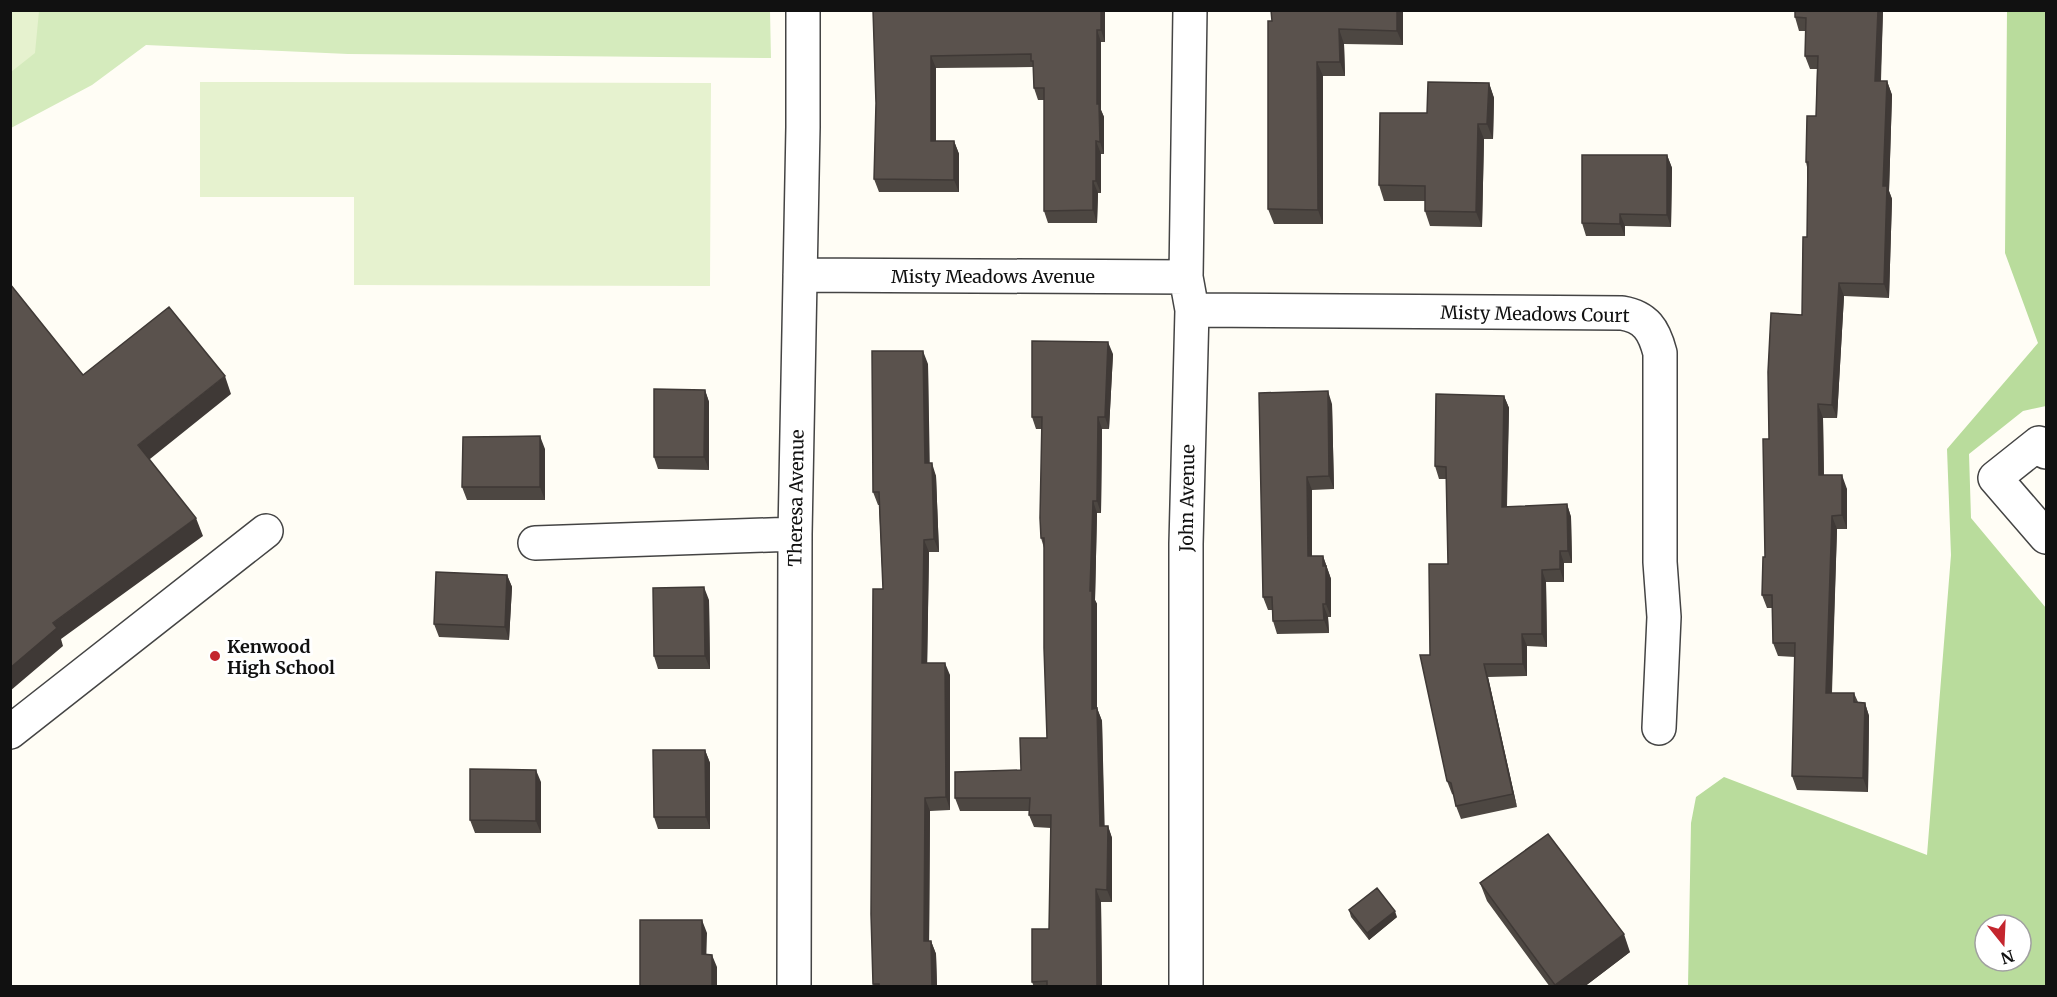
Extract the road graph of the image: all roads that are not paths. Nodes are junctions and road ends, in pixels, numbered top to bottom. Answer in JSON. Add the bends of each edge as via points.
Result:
{"nodes":[{"id":1,"x":803,"y":10,"type":"edge"},
{"id":2,"x":1190,"y":10,"type":"edge"},
{"id":3,"x":800,"y":275,"type":"junction"},
{"id":4,"x":1186,"y":277,"type":"junction"},
{"id":5,"x":1192,"y":310,"type":"junction"},
{"id":6,"x":2046,"y":452,"type":"edge"},
{"id":7,"x":266,"y":531,"type":"dead end"},
{"id":8,"x":795,"y":534,"type":"junction"},
{"id":9,"x":2046,"y":537,"type":"edge"},
{"id":10,"x":535,"y":543,"type":"dead end"},
{"id":11,"x":1659,"y":728,"type":"dead end"},
{"id":12,"x":10,"y":732,"type":"edge"},
{"id":13,"x":794,"y":987,"type":"edge"},
{"id":14,"x":1186,"y":987,"type":"edge"}],
"edges":[{"from":1,"to":3,"type":"street","name":"Theresa Avenue"},
{"from":2,"to":4,"type":"street","name":"John Avenue"},
{"from":3,"to":4,"type":"street","name":"Misty Meadows Avenue"},
{"from":3,"to":8,"type":"street","name":"Theresa Avenue"},
{"from":4,"to":5,"type":"street","name":"John Avenue"},
{"from":5,"to":11,"type":"street","name":"Misty Meadows Court","via":[[1622,312],[1647,324],[1660,353],[1660,562],[1664,616]]},
{"from":5,"to":14,"type":"street","name":"John Avenue","via":[[1185,556]]},
{"from":6,"to":9,"type":"street","via":[[2039,443],[1995,478]]},
{"from":7,"to":12,"type":"street"},
{"from":8,"to":10,"type":"street"},
{"from":8,"to":13,"type":"street","name":"Theresa Avenue"}]}
